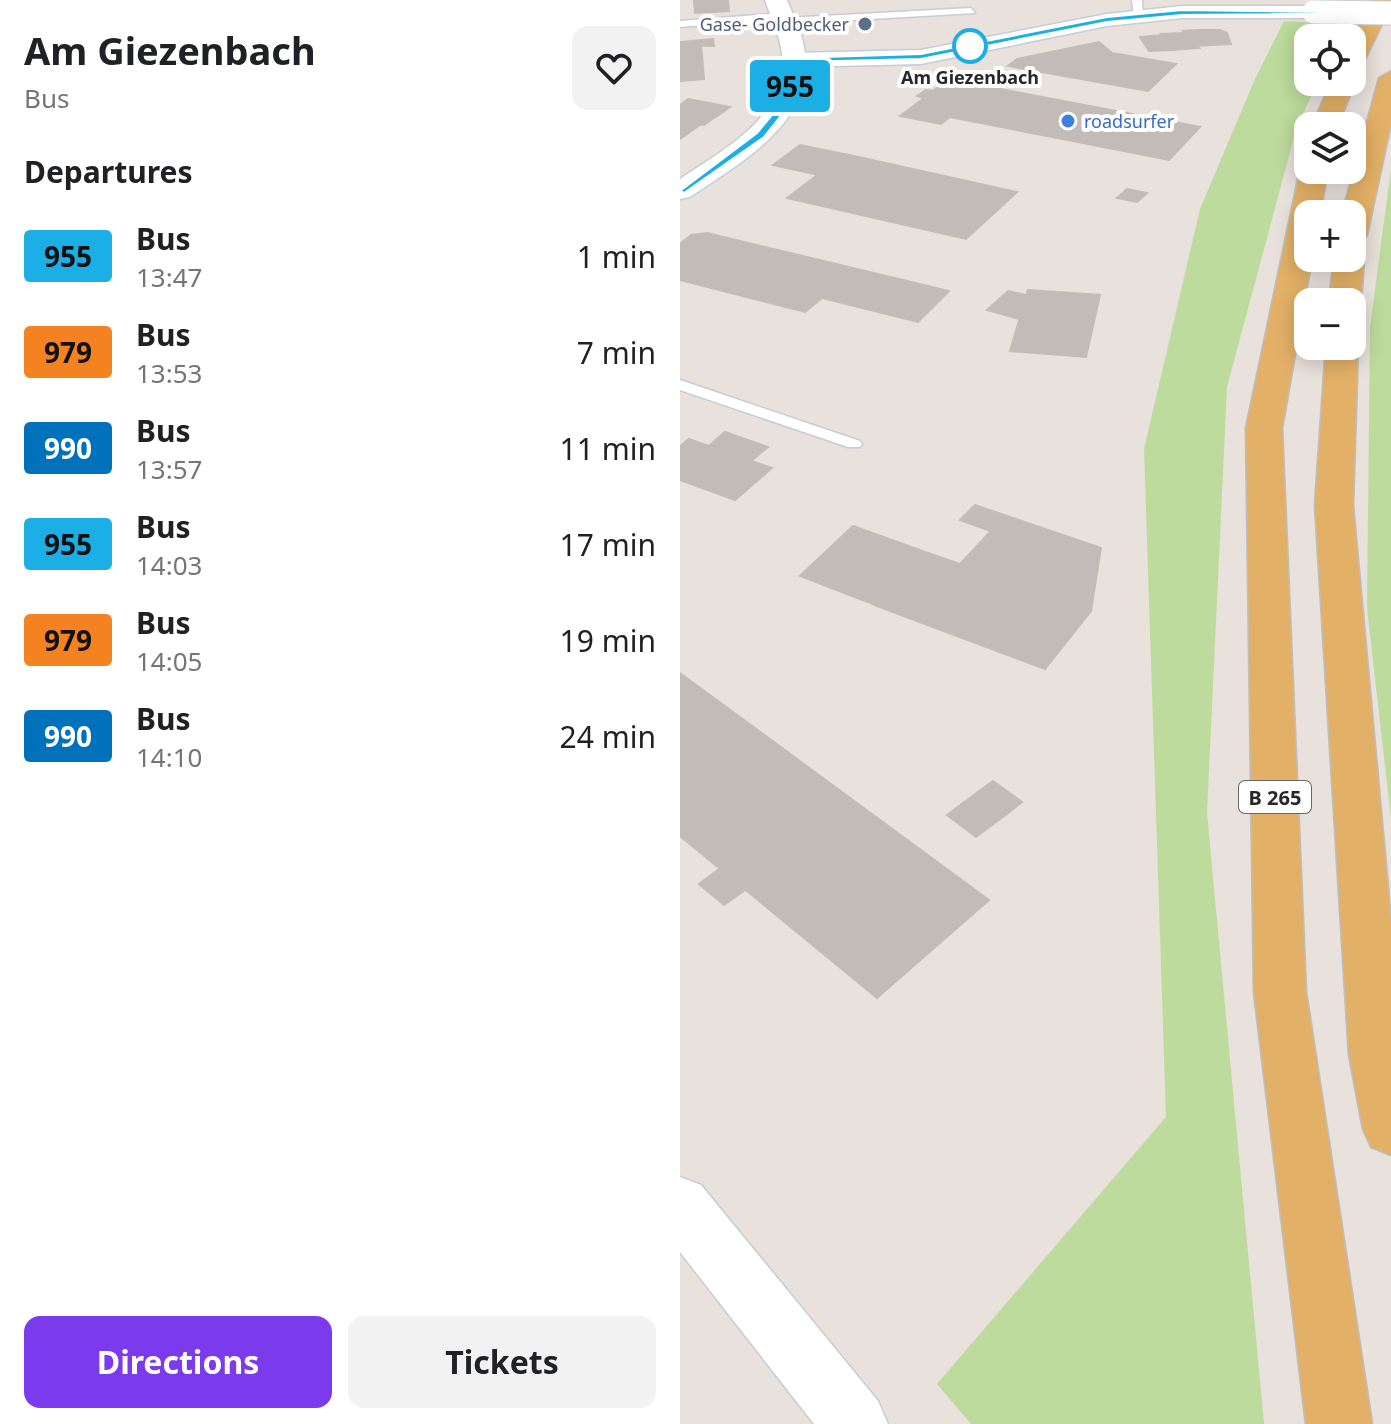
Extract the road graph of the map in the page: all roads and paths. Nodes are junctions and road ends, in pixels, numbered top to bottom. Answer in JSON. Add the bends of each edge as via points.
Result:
{"nodes":[{"id":1,"x":1383,"y":0,"type":"edge"},
{"id":2,"x":1264,"y":6,"type":"edge"},
{"id":3,"x":1138,"y":8,"type":"edge"},
{"id":4,"x":971,"y":11,"type":"dead end"},
{"id":5,"x":780,"y":12,"type":"edge"},
{"id":6,"x":1391,"y":13,"type":"edge"},
{"id":7,"x":680,"y":24,"type":"edge"},
{"id":8,"x":1366,"y":33,"type":"edge"},
{"id":9,"x":794,"y":60,"type":"junction"},
{"id":10,"x":1391,"y":78,"type":"edge"},
{"id":11,"x":1311,"y":184,"type":"edge"},
{"id":12,"x":680,"y":191,"type":"edge"},
{"id":13,"x":1359,"y":200,"type":"edge"},
{"id":14,"x":1341,"y":360,"type":"edge"},
{"id":15,"x":688,"y":388,"type":"edge"},
{"id":16,"x":680,"y":403,"type":"edge"},
{"id":17,"x":854,"y":444,"type":"dead end"},
{"id":18,"x":1391,"y":1129,"type":"edge"},
{"id":19,"x":680,"y":1205,"type":"edge"},
{"id":20,"x":855,"y":1424,"type":"edge"},
{"id":21,"x":1339,"y":1424,"type":"edge"}],
"edges":[{"from":1,"to":8,"type":"main road"},
{"from":2,"to":3,"type":"street","via":[[1182,12]]},
{"from":2,"to":6,"type":"street","bridge":true},
{"from":3,"to":9,"type":"street","via":[[921,57]]},
{"from":4,"to":5,"type":"lane"},
{"from":5,"to":7,"type":"lane"},
{"from":5,"to":9,"type":"main road"},
{"from":9,"to":12,"type":"main road","via":[[786,103],[761,135]]},
{"from":10,"to":13,"type":"main road"},
{"from":11,"to":21,"type":"main road","number":"B 265","via":[[1264,428],[1280,992]]},
{"from":14,"to":18,"type":"main road","via":[[1334,505],[1376,1055]]},
{"from":15,"to":16,"type":"lane"},
{"from":15,"to":17,"type":"lane"},
{"from":19,"to":20,"type":"main road"}]}
